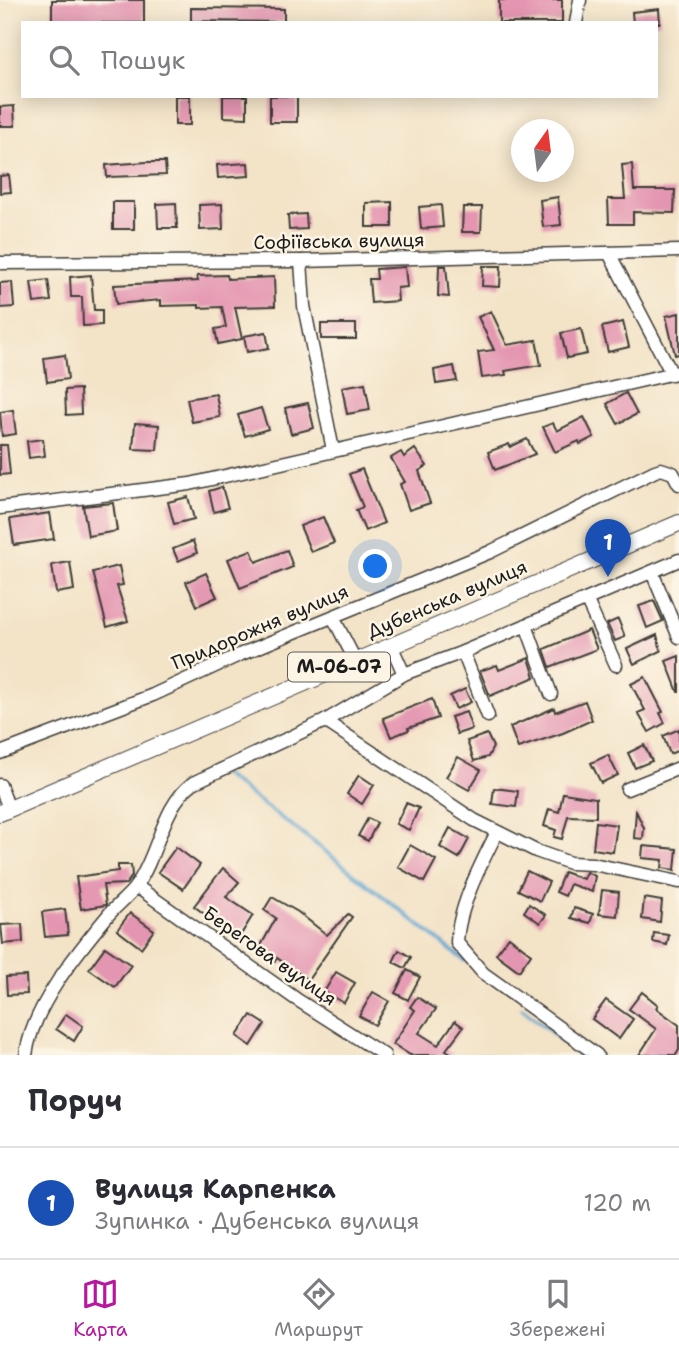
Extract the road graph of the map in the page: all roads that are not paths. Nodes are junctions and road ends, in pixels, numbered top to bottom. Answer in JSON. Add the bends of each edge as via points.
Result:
{"nodes":[{"id":1,"x":580,"y":0,"type":"edge"},
{"id":2,"x":576,"y":21,"type":"edge"},
{"id":3,"x":679,"y":251,"type":"edge"},
{"id":4,"x":609,"y":254,"type":"junction"},
{"id":5,"x":301,"y":261,"type":"junction"},
{"id":6,"x":0,"y":263,"type":"edge"},
{"id":7,"x":675,"y":373,"type":"edge"},
{"id":8,"x":333,"y":450,"type":"junction"},
{"id":9,"x":679,"y":484,"type":"edge"},
{"id":10,"x":0,"y":508,"type":"edge"},
{"id":11,"x":679,"y":523,"type":"edge"},
{"id":12,"x":679,"y":560,"type":"edge"},
{"id":13,"x":652,"y":572,"type":"junction"},
{"id":14,"x":587,"y":601,"type":"junction"},
{"id":15,"x":333,"y":617,"type":"junction"},
{"id":16,"x":526,"y":625,"type":"junction"},
{"id":17,"x":679,"y":637,"type":"edge"},
{"id":18,"x":391,"y":645,"type":"junction"},
{"id":19,"x":463,"y":652,"type":"junction"},
{"id":20,"x":355,"y":660,"type":"junction"},
{"id":21,"x":616,"y":665,"type":"dead end"},
{"id":22,"x":404,"y":674,"type":"junction"},
{"id":23,"x":551,"y":694,"type":"dead end"},
{"id":24,"x":488,"y":716,"type":"dead end"},
{"id":25,"x":325,"y":721,"type":"junction"},
{"id":26,"x":0,"y":753,"type":"edge"},
{"id":27,"x":679,"y":768,"type":"edge"},
{"id":28,"x":0,"y":785,"type":"edge"},
{"id":29,"x":627,"y":789,"type":"dead end"},
{"id":30,"x":4,"y":811,"type":"edge"},
{"id":31,"x":497,"y":832,"type":"junction"},
{"id":32,"x":679,"y":882,"type":"edge"},
{"id":33,"x":136,"y":886,"type":"junction"},
{"id":34,"x":26,"y":1055,"type":"edge"},
{"id":35,"x":384,"y":1055,"type":"edge"},
{"id":36,"x":597,"y":1055,"type":"edge"}],
"edges":[{"from":1,"to":2,"type":"street"},
{"from":3,"to":4,"type":"street","name":"Софіївська вулиця"},
{"from":4,"to":5,"type":"street","name":"Софіївська вулиця"},
{"from":4,"to":7,"type":"street"},
{"from":5,"to":6,"type":"street","name":"Софіївська вулиця"},
{"from":5,"to":8,"type":"street","via":[[303,306]]},
{"from":7,"to":8,"type":"street"},
{"from":8,"to":10,"type":"street","via":[[190,484]]},
{"from":9,"to":15,"type":"street","name":"Придорожня вулиця","via":[[673,473],[655,471],[490,552]]},
{"from":11,"to":18,"type":"main road","name":"Дубенська вулиця","number":"М-06-07"},
{"from":12,"to":13,"type":"street"},
{"from":13,"to":14,"type":"street"},
{"from":13,"to":17,"type":"street"},
{"from":14,"to":16,"type":"street"},
{"from":14,"to":21,"type":"street"},
{"from":15,"to":20,"type":"street"},
{"from":15,"to":26,"type":"street","name":"Придорожня вулиця","via":[[153,695]]},
{"from":16,"to":19,"type":"street"},
{"from":16,"to":23,"type":"street"},
{"from":18,"to":20,"type":"main road","name":"Дубенська вулиця","number":"М-06-07"},
{"from":18,"to":22,"type":"street"},
{"from":19,"to":22,"type":"street"},
{"from":19,"to":24,"type":"street"},
{"from":20,"to":30,"type":"main road","name":"Дубенська вулиця","number":"М-06-07"},
{"from":22,"to":25,"type":"street"},
{"from":25,"to":31,"type":"street"},
{"from":25,"to":33,"type":"street","via":[[181,792]]},
{"from":27,"to":29,"type":"street"},
{"from":28,"to":30,"type":"street"},
{"from":31,"to":32,"type":"street","via":[[570,863]]},
{"from":31,"to":36,"type":"street","via":[[457,927],[457,943],[483,973]]},
{"from":33,"to":34,"type":"street","via":[[83,944],[39,1014],[28,1036]]},
{"from":33,"to":35,"type":"street","name":"Берегова вулиця"}]}
